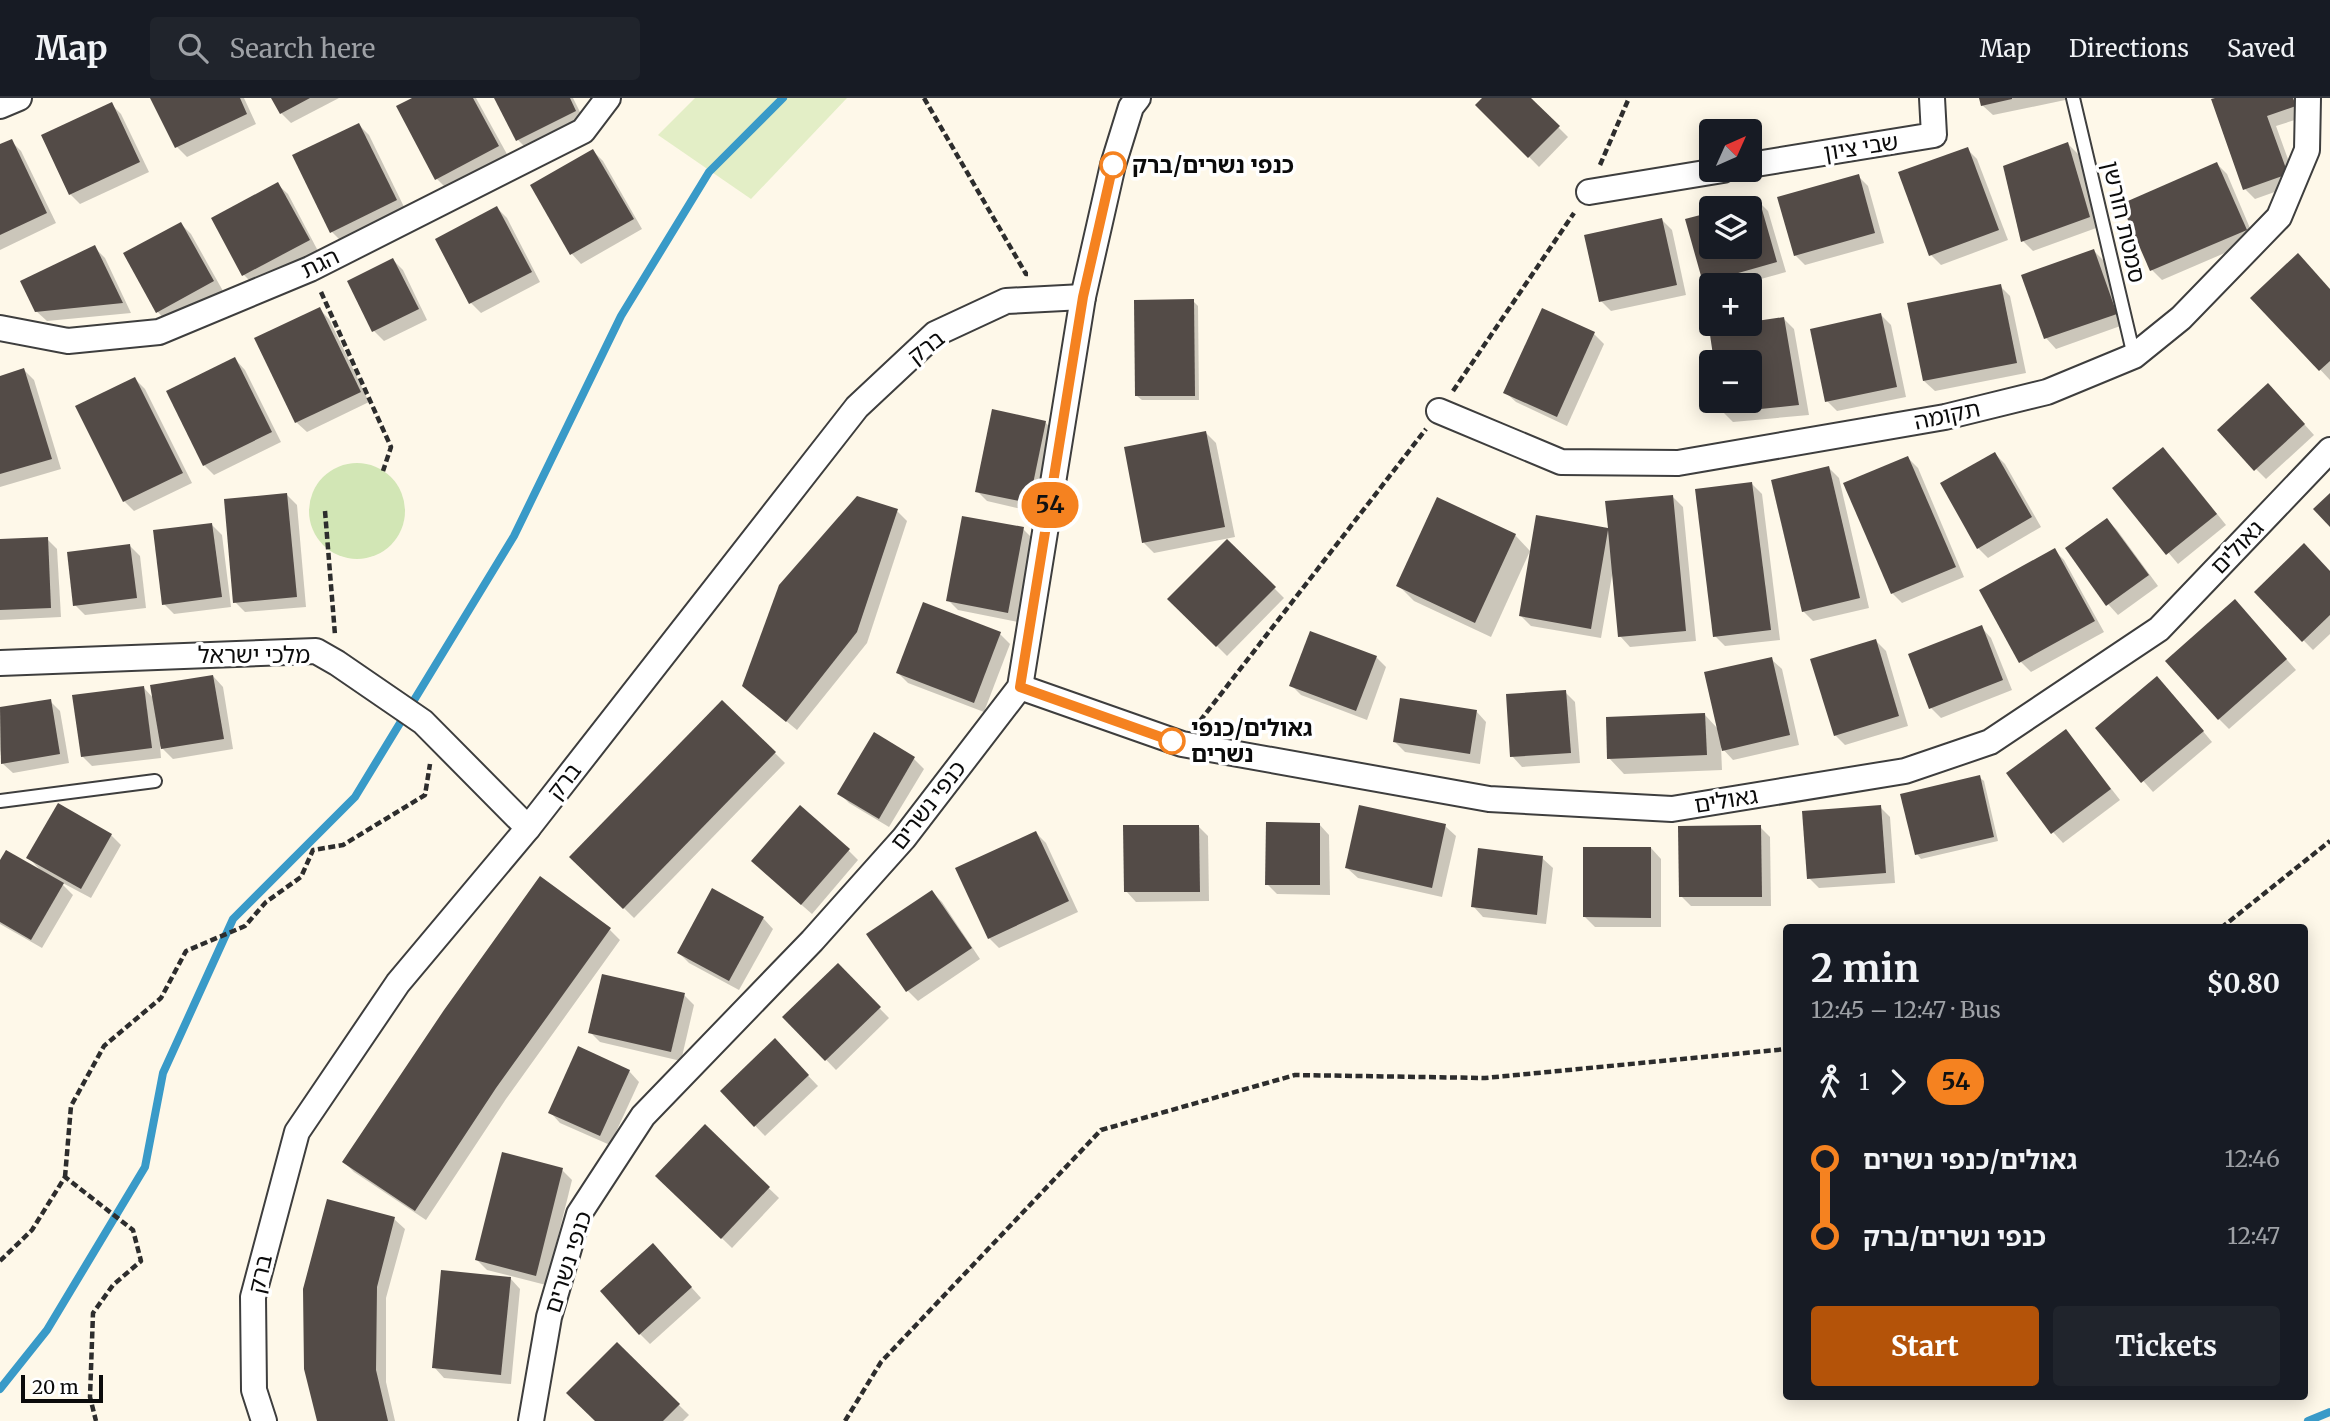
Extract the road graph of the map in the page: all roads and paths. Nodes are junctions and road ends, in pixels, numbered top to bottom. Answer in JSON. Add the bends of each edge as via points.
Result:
{"nodes":[{"id":1,"x":19,"y":98,"type":"edge"},
{"id":2,"x":608,"y":98,"type":"edge"},
{"id":3,"x":924,"y":98,"type":"edge"},
{"id":4,"x":1138,"y":98,"type":"edge"},
{"id":5,"x":1932,"y":98,"type":"edge"},
{"id":6,"x":2073,"y":98,"type":"edge"},
{"id":7,"x":2308,"y":98,"type":"edge"},
{"id":8,"x":0,"y":106,"type":"edge"},
{"id":9,"x":1762,"y":163,"type":"edge"},
{"id":10,"x":1699,"y":174,"type":"edge"},
{"id":11,"x":1589,"y":192,"type":"dead end"},
{"id":12,"x":310,"y":269,"type":"junction"},
{"id":13,"x":1026,"y":274,"type":"dead end"},
{"id":14,"x":1083,"y":297,"type":"junction"},
{"id":15,"x":0,"y":328,"type":"edge"},
{"id":16,"x":2134,"y":356,"type":"junction"},
{"id":17,"x":1440,"y":411,"type":"dead end"},
{"id":18,"x":2330,"y":450,"type":"edge"},
{"id":19,"x":383,"y":471,"type":"dead end"},
{"id":20,"x":325,"y":511,"type":"dead end"},
{"id":21,"x":0,"y":663,"type":"edge"},
{"id":22,"x":337,"y":663,"type":"junction"},
{"id":23,"x":1020,"y":687,"type":"junction"},
{"id":24,"x":430,"y":762,"type":"dead end"},
{"id":25,"x":155,"y":781,"type":"dead end"},
{"id":26,"x":0,"y":801,"type":"edge"},
{"id":27,"x":528,"y":828,"type":"junction"},
{"id":28,"x":2330,"y":841,"type":"edge"},
{"id":29,"x":2226,"y":924,"type":"edge"},
{"id":30,"x":1783,"y":1049,"type":"edge"},
{"id":31,"x":65,"y":1177,"type":"junction"},
{"id":32,"x":0,"y":1261,"type":"edge"},
{"id":33,"x":96,"y":1421,"type":"edge"},
{"id":34,"x":264,"y":1421,"type":"edge"},
{"id":35,"x":531,"y":1421,"type":"edge"},
{"id":36,"x":845,"y":1421,"type":"edge"}],
"edges":[{"from":1,"to":8,"type":"street"},
{"from":2,"to":12,"type":"street","name":"הגת","via":[[583,131]]},
{"from":3,"to":13,"type":"path"},
{"from":4,"to":14,"type":"street","name":"כנפי נשרים","via":[[1113,165]]},
{"from":5,"to":9,"type":"street","name":"שבי ציון","via":[[1934,135]]},
{"from":6,"to":16,"type":"lane","name":"סמטת חורשן"},
{"from":7,"to":16,"type":"street","name":"תקומה","via":[[2307,150],[2279,217],[2181,318]]},
{"from":10,"to":11,"type":"street"},
{"from":12,"to":15,"type":"street","name":"הגת","via":[[159,332],[68,341]]},
{"from":12,"to":19,"type":"path","via":[[391,447]]},
{"from":14,"to":23,"type":"street","name":"כנפי נשרים"},
{"from":14,"to":27,"type":"street","name":"ברק","via":[[1006,301],[935,334],[857,407]]},
{"from":16,"to":17,"type":"street","name":"תקומה","via":[[2047,392],[1945,417],[1678,463],[1562,462]]},
{"from":18,"to":23,"type":"street","name":"גאולים","via":[[2159,629],[1990,742],[1905,771],[1672,809],[1489,799],[1182,744]]},
{"from":20,"to":22,"type":"path"},
{"from":21,"to":22,"type":"street","name":"מלכי ישראל","via":[[316,651]]},
{"from":22,"to":27,"type":"street","name":"מלכי ישראל","via":[[423,722]]},
{"from":23,"to":35,"type":"street","name":"כנפי נשרים","via":[[904,838],[643,1116],[579,1214],[549,1317]]},
{"from":24,"to":31,"type":"path","via":[[425,795],[343,845],[313,850],[301,877],[266,902],[245,926],[186,951],[161,998],[104,1046],[71,1106]]},
{"from":25,"to":26,"type":"lane"},
{"from":27,"to":34,"type":"street","name":"ברק","via":[[398,983],[298,1132],[253,1297],[254,1390]]},
{"from":28,"to":29,"type":"path"},
{"from":30,"to":36,"type":"path","via":[[1485,1078],[1295,1074],[1101,1130],[881,1363]]},
{"from":31,"to":32,"type":"path","via":[[32,1230]]},
{"from":31,"to":33,"type":"path","via":[[133,1230],[141,1261],[113,1284],[93,1313],[90,1397]]}]}
